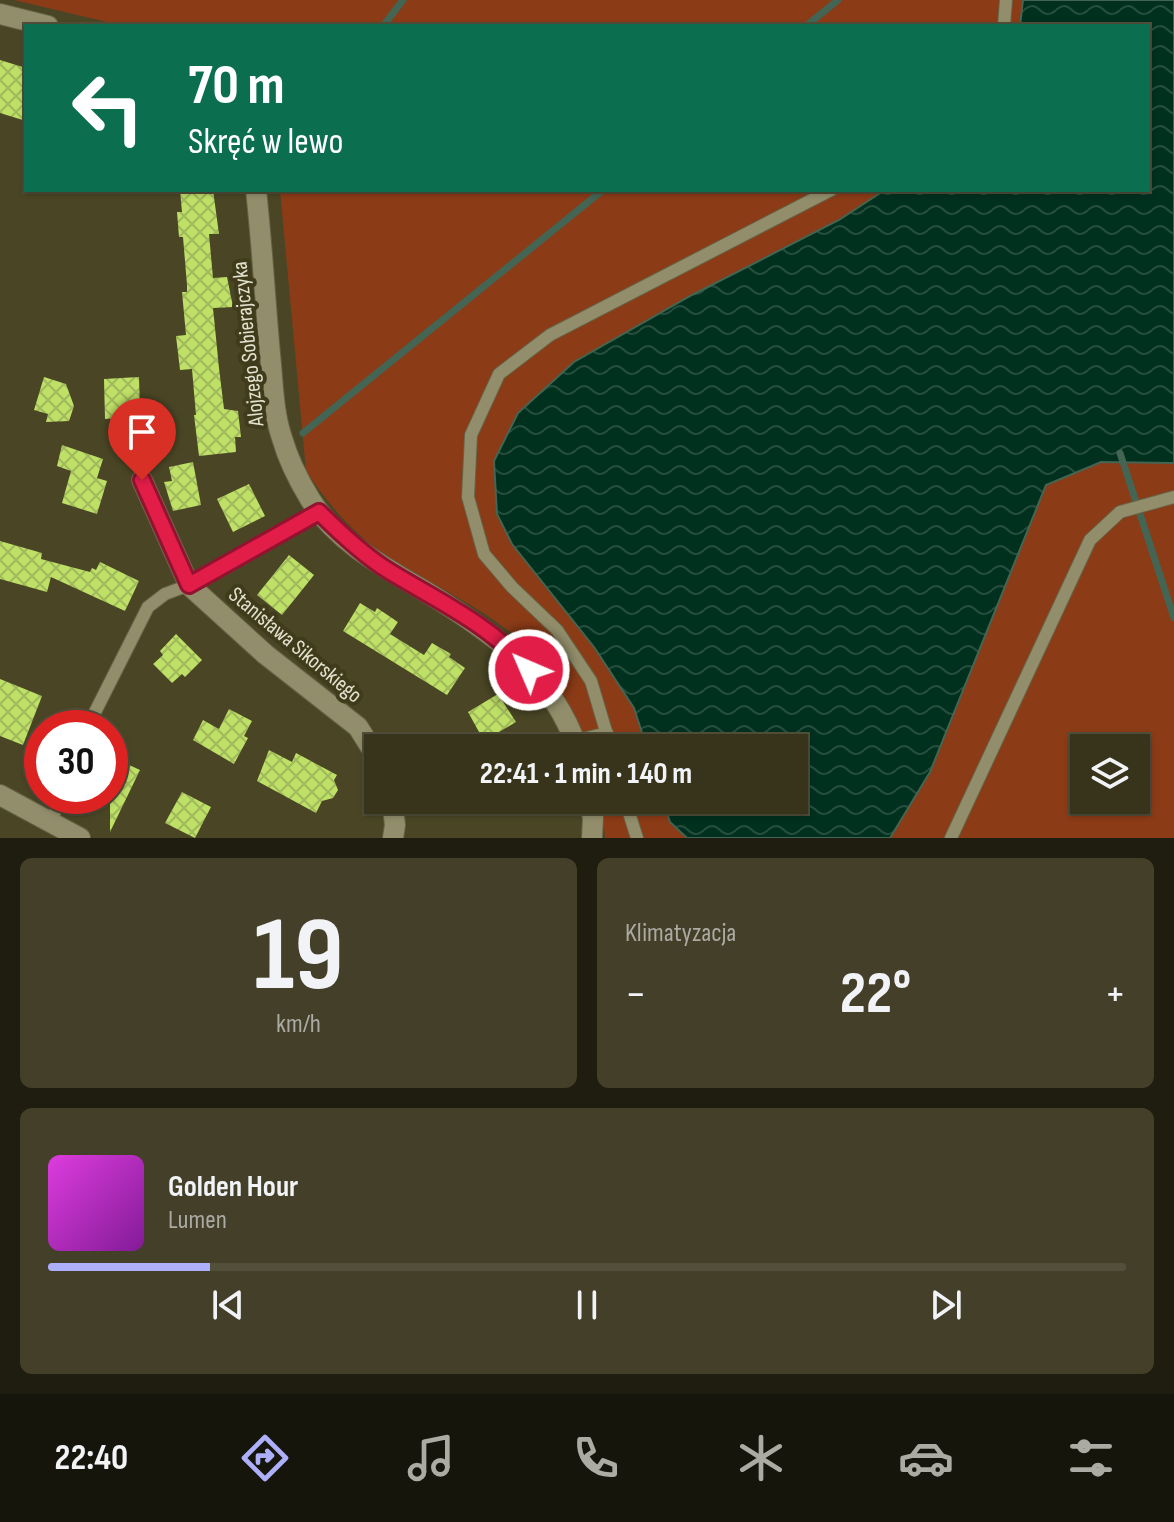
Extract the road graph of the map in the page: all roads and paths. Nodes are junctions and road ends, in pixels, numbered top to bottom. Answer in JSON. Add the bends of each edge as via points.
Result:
{"nodes":[{"id":1,"x":1006,"y":0,"type":"edge"},
{"id":2,"x":0,"y":14,"type":"edge"},
{"id":3,"x":40,"y":24,"type":"edge"},
{"id":4,"x":1004,"y":24,"type":"edge"},
{"id":5,"x":256,"y":192,"type":"edge"},
{"id":6,"x":827,"y":192,"type":"edge"},
{"id":7,"x":142,"y":480,"type":"dead end"},
{"id":8,"x":1174,"y":497,"type":"edge"},
{"id":9,"x":319,"y":512,"type":"junction"},
{"id":10,"x":189,"y":585,"type":"junction"},
{"id":11,"x":96,"y":710,"type":"edge"},
{"id":12,"x":607,"y":733,"type":"edge"},
{"id":13,"x":571,"y":734,"type":"edge"},
{"id":14,"x":364,"y":737,"type":"edge"},
{"id":15,"x":0,"y":795,"type":"edge"},
{"id":16,"x":54,"y":814,"type":"edge"},
{"id":17,"x":394,"y":814,"type":"edge"},
{"id":18,"x":592,"y":814,"type":"edge"},
{"id":19,"x":629,"y":814,"type":"edge"},
{"id":20,"x":51,"y":822,"type":"junction"},
{"id":21,"x":80,"y":838,"type":"edge"},
{"id":22,"x":393,"y":838,"type":"edge"},
{"id":23,"x":592,"y":838,"type":"edge"},
{"id":24,"x":637,"y":838,"type":"edge"},
{"id":25,"x":951,"y":838,"type":"edge"}],
"edges":[{"from":1,"to":4,"type":"lane"},
{"from":2,"to":3,"type":"street"},
{"from":5,"to":9,"type":"street","name":"Alojzego Sobierajczyka","via":[[281,438]]},
{"from":6,"to":12,"type":"lane","via":[[550,335],[499,374],[471,435],[468,497],[484,554],[557,630],[591,681]]},
{"from":7,"to":10,"type":"street","name":"Stanisława Sikorskiego"},
{"from":8,"to":25,"type":"lane","via":[[1120,512],[1090,540]]},
{"from":9,"to":10,"type":"lane"},
{"from":9,"to":13,"type":"street","name":"Alojzego Sobierajczyka","via":[[386,570],[512,650],[557,706]]},
{"from":10,"to":11,"type":"lane","via":[[148,607]]},
{"from":10,"to":14,"type":"street","name":"Stanisława Sikorskiego"},
{"from":15,"to":20,"type":"street"},
{"from":16,"to":20,"type":"lane"},
{"from":17,"to":22,"type":"street"},
{"from":18,"to":23,"type":"street"},
{"from":19,"to":24,"type":"lane"},
{"from":20,"to":21,"type":"street"}]}
